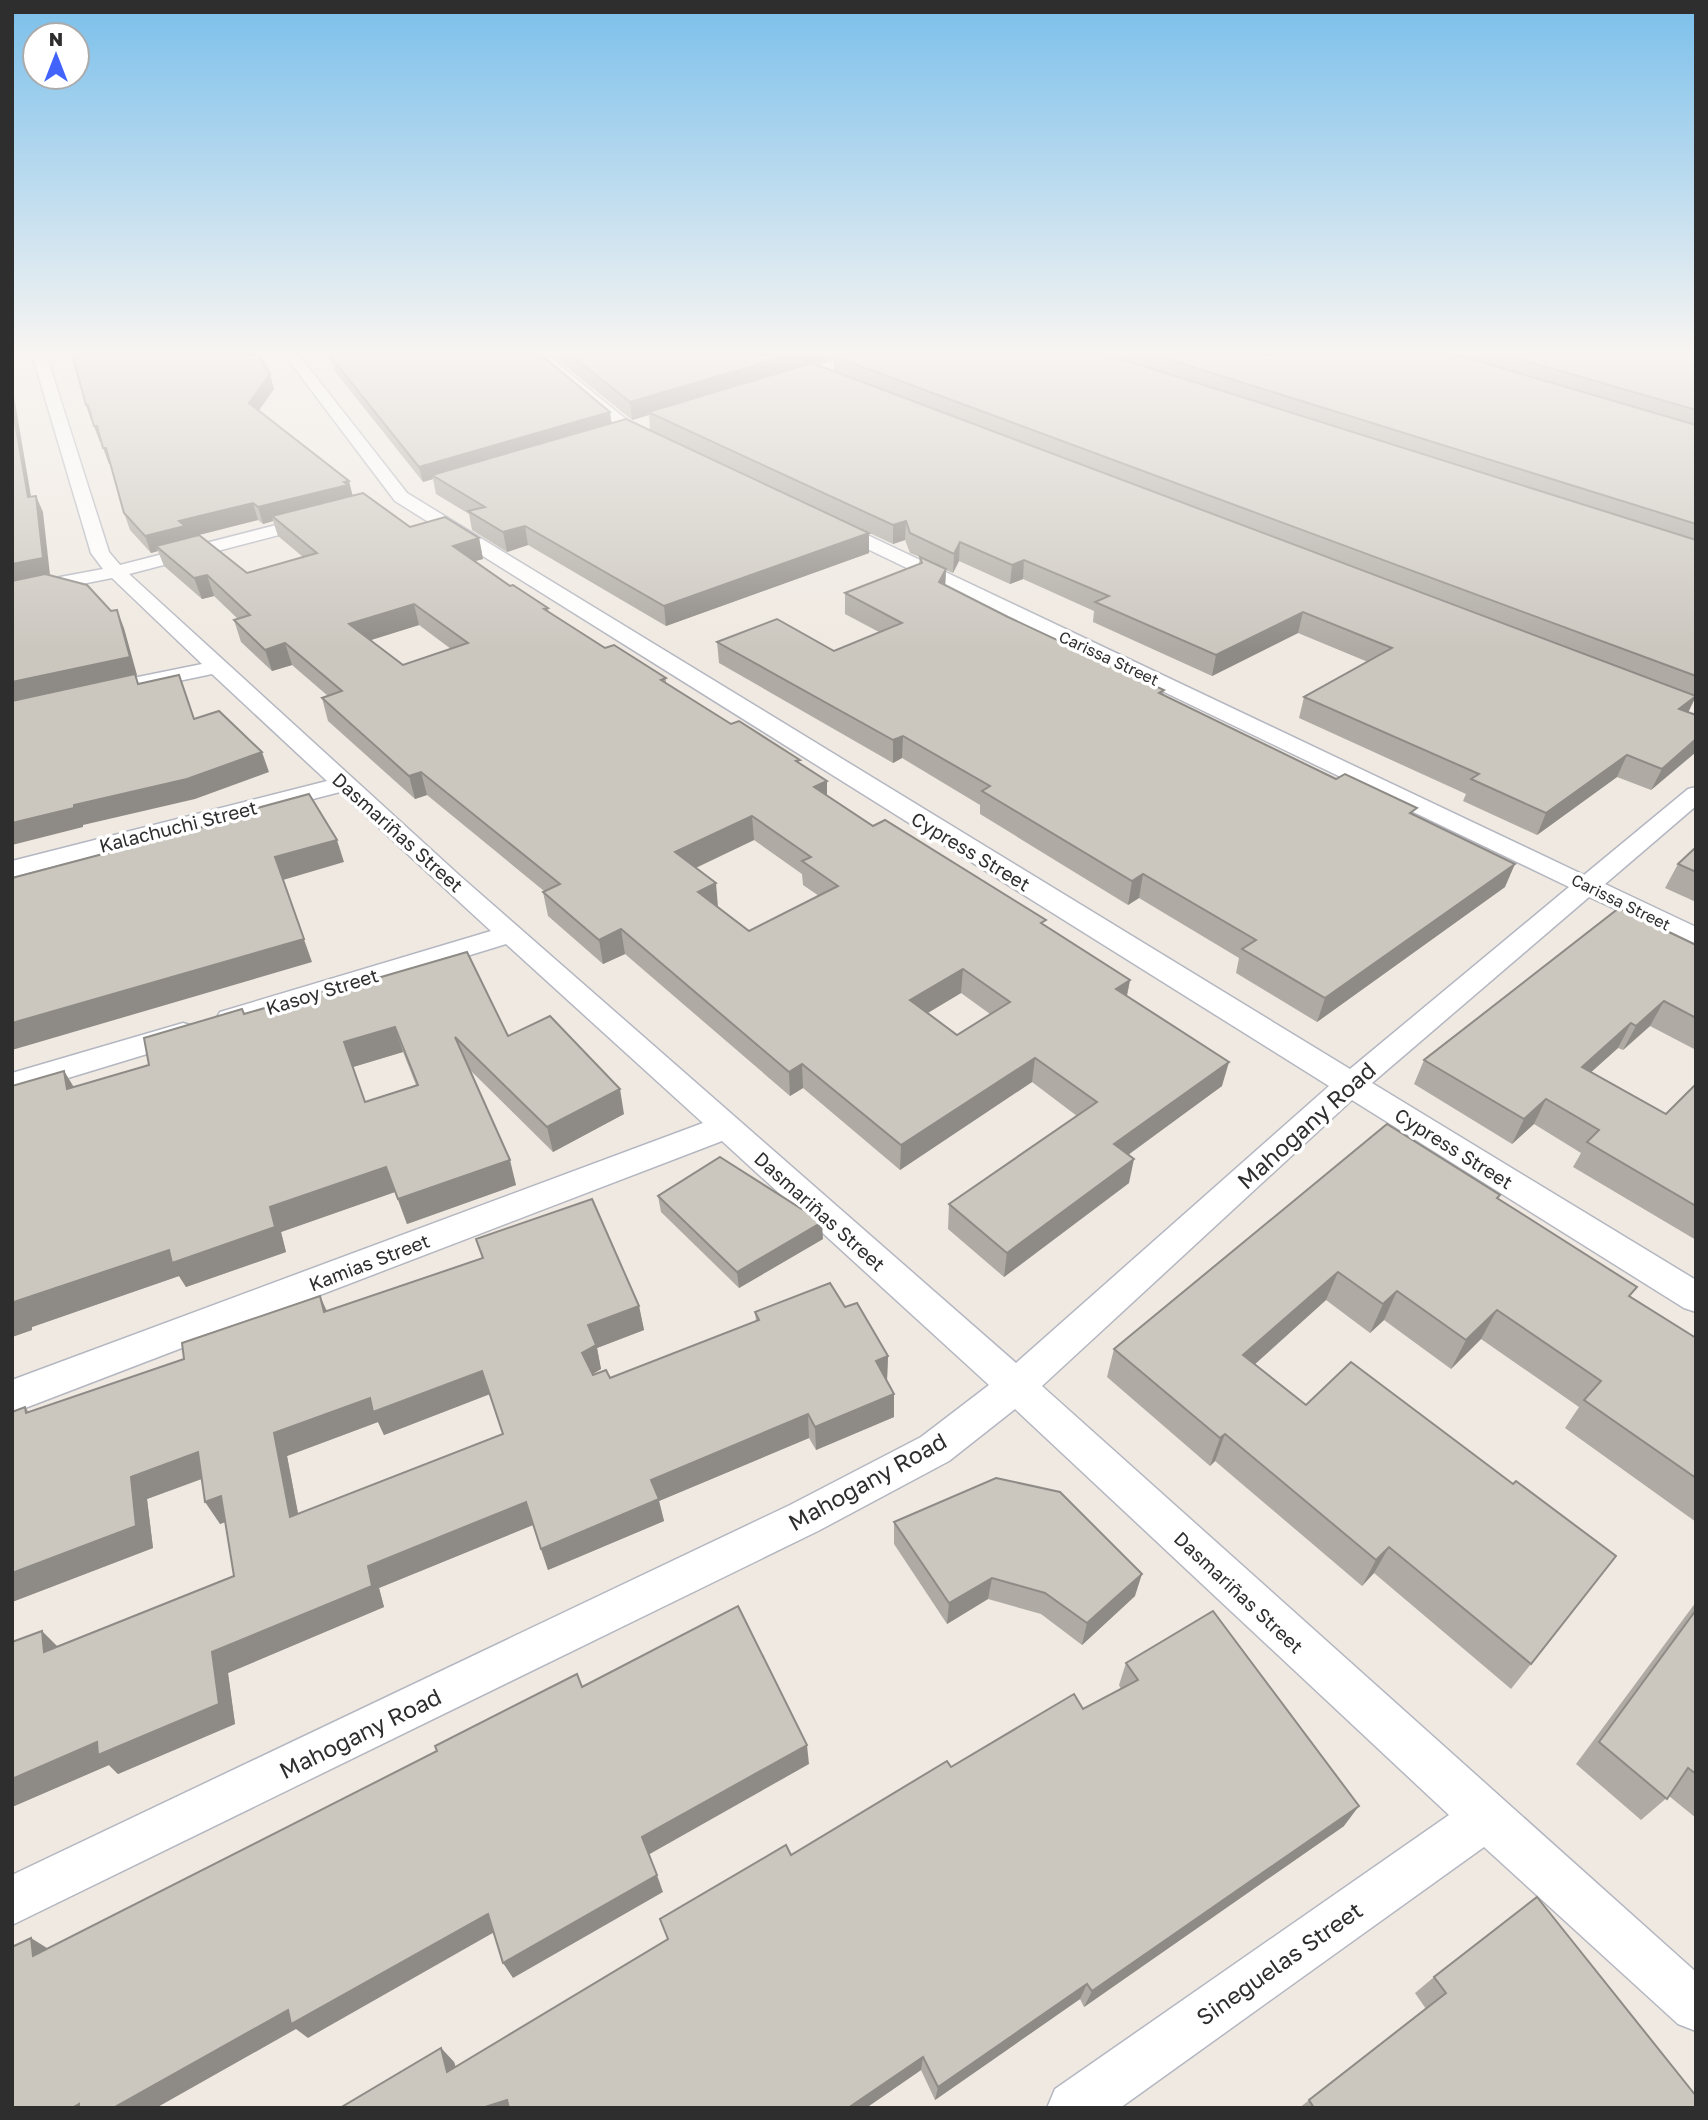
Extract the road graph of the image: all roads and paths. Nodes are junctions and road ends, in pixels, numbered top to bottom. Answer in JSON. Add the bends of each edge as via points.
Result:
{"nodes":[{"id":1,"x":69,"y":453,"type":"edge"},
{"id":2,"x":362,"y":453,"type":"edge"},
{"id":3,"x":428,"y":489,"type":"dead end"},
{"id":4,"x":395,"y":499,"type":"junction"},
{"id":5,"x":336,"y":514,"type":"edge"},
{"id":6,"x":817,"y":519,"type":"edge"},
{"id":7,"x":116,"y":572,"type":"junction"},
{"id":8,"x":12,"y":592,"type":"edge"},
{"id":9,"x":215,"y":667,"type":"junction"},
{"id":10,"x":121,"y":688,"type":"edge"},
{"id":11,"x":344,"y":783,"type":"junction"},
{"id":12,"x":1696,"y":794,"type":"edge"},
{"id":13,"x":12,"y":869,"type":"edge"},
{"id":14,"x":1587,"y":886,"type":"junction"},
{"id":15,"x":511,"y":934,"type":"junction"},
{"id":16,"x":1696,"y":938,"type":"edge"},
{"id":17,"x":12,"y":1084,"type":"edge"},
{"id":18,"x":1351,"y":1084,"type":"junction"},
{"id":19,"x":726,"y":1127,"type":"junction"},
{"id":20,"x":1696,"y":1298,"type":"edge"},
{"id":21,"x":1016,"y":1386,"type":"junction"},
{"id":22,"x":12,"y":1397,"type":"edge"},
{"id":23,"x":1485,"y":1818,"type":"junction"},
{"id":24,"x":12,"y":1901,"type":"edge"},
{"id":25,"x":1696,"y":2006,"type":"edge"},
{"id":26,"x":1074,"y":2108,"type":"edge"}],
"edges":[{"from":1,"to":7,"type":"street","name":"Dasmariñas Street","via":[[100,553]]},
{"from":2,"to":4,"type":"street","name":"Cypress Street"},
{"from":3,"to":4,"type":"street"},
{"from":4,"to":18,"type":"street","name":"Cypress Street"},
{"from":5,"to":7,"type":"street"},
{"from":6,"to":14,"type":"street","name":"Carissa Street"},
{"from":7,"to":8,"type":"street"},
{"from":7,"to":9,"type":"street","name":"Dasmariñas Street"},
{"from":9,"to":10,"type":"street"},
{"from":9,"to":11,"type":"street","name":"Dasmariñas Street"},
{"from":11,"to":13,"type":"street","name":"Kalachuchi Street"},
{"from":11,"to":15,"type":"street","name":"Dasmariñas Street"},
{"from":12,"to":14,"type":"street","name":"Mahogany Road"},
{"from":14,"to":16,"type":"street","name":"Carissa Street"},
{"from":14,"to":18,"type":"street","name":"Mahogany Road"},
{"from":15,"to":17,"type":"street","name":"Kasoy Street"},
{"from":15,"to":19,"type":"street","name":"Dasmariñas Street"},
{"from":18,"to":20,"type":"street","name":"Cypress Street"},
{"from":18,"to":21,"type":"street","name":"Mahogany Road"},
{"from":19,"to":21,"type":"street","name":"Dasmariñas Street"},
{"from":19,"to":22,"type":"street","name":"Kamias Street"},
{"from":21,"to":23,"type":"street","name":"Dasmariñas Street"},
{"from":21,"to":24,"type":"street","name":"Mahogany Road","via":[[935,1449],[804,1518]]},
{"from":23,"to":25,"type":"street","name":"Dasmariñas Street"},
{"from":23,"to":26,"type":"street","name":"Sineguelas Street"}]}
